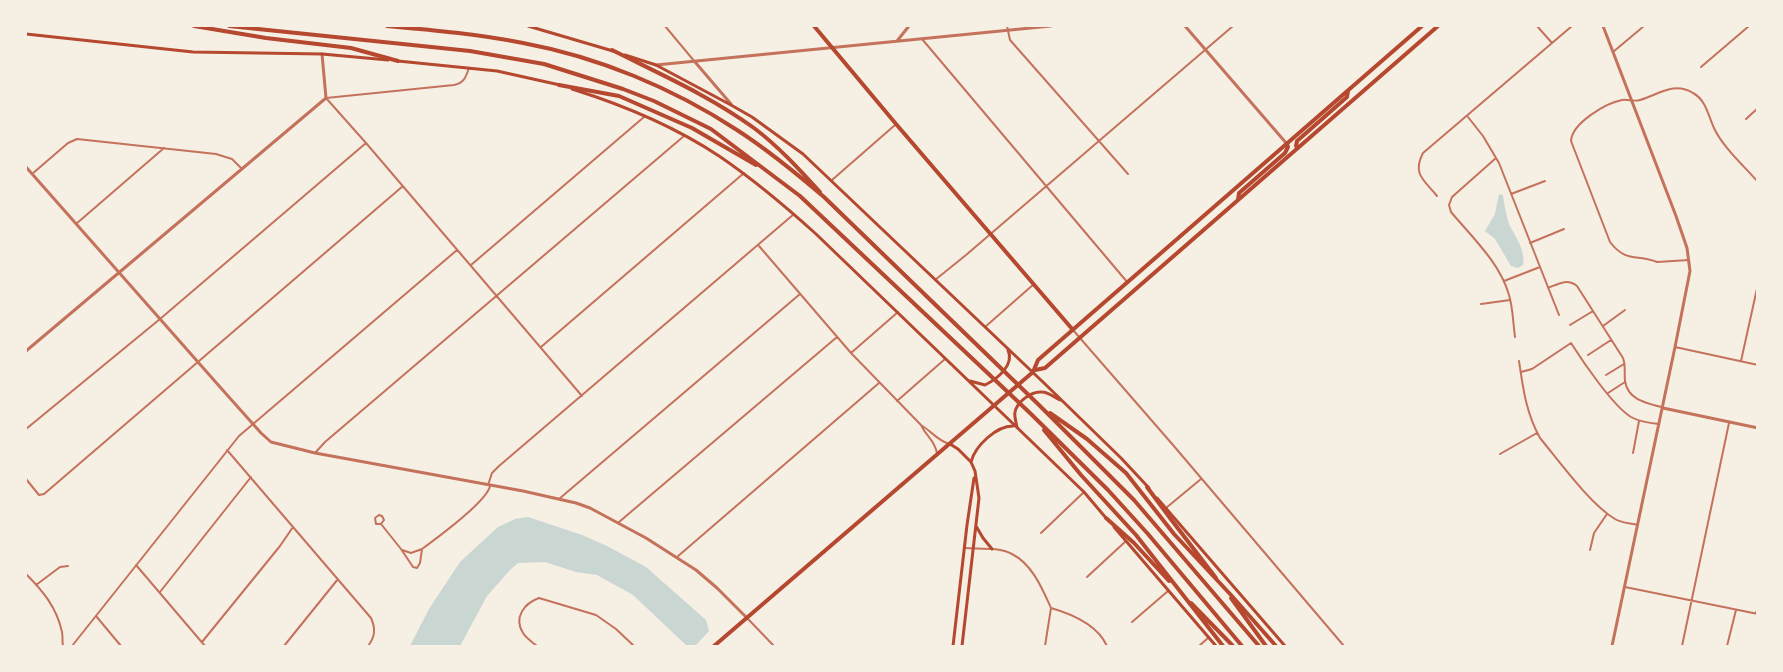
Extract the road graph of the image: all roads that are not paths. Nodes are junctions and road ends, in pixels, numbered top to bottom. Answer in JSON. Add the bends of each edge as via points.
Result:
{"nodes":[{"id":1,"x":194,"y":26,"type":"edge"},
{"id":2,"x":229,"y":26,"type":"edge"},
{"id":3,"x":387,"y":26,"type":"edge"},
{"id":4,"x":528,"y":26,"type":"edge"},
{"id":5,"x":664,"y":26,"type":"edge"},
{"id":6,"x":814,"y":26,"type":"edge"},
{"id":7,"x":909,"y":26,"type":"edge"},
{"id":8,"x":1051,"y":26,"type":"edge"},
{"id":9,"x":1185,"y":26,"type":"edge"},
{"id":10,"x":1233,"y":26,"type":"edge"},
{"id":11,"x":1422,"y":26,"type":"edge"},
{"id":12,"x":1438,"y":26,"type":"edge"},
{"id":13,"x":1537,"y":26,"type":"edge"},
{"id":14,"x":1572,"y":26,"type":"edge"},
{"id":15,"x":1603,"y":26,"type":"edge"},
{"id":16,"x":1644,"y":26,"type":"edge"},
{"id":17,"x":1749,"y":26,"type":"edge"},
{"id":18,"x":1007,"y":28,"type":"edge"},
{"id":19,"x":26,"y":34,"type":"edge"},
{"id":20,"x":921,"y":38,"type":"junction"},
{"id":21,"x":897,"y":41,"type":"junction"},
{"id":22,"x":1552,"y":43,"type":"junction"},
{"id":23,"x":833,"y":48,"type":"junction"},
{"id":24,"x":1207,"y":49,"type":"junction"},
{"id":25,"x":612,"y":51,"type":"junction"},
{"id":26,"x":1613,"y":52,"type":"junction"},
{"id":27,"x":322,"y":54,"type":"junction"},
{"id":28,"x":398,"y":61,"type":"junction"},
{"id":29,"x":696,"y":62,"type":"junction"},
{"id":30,"x":656,"y":65,"type":"junction"},
{"id":31,"x":1701,"y":67,"type":"dead end"},
{"id":32,"x":469,"y":68,"type":"junction"},
{"id":33,"x":559,"y":85,"type":"junction"},
{"id":34,"x":1348,"y":90,"type":"junction"},
{"id":35,"x":326,"y":98,"type":"junction"},
{"id":36,"x":1632,"y":102,"type":"junction"},
{"id":37,"x":731,"y":105,"type":"junction"},
{"id":38,"x":1758,"y":108,"type":"edge"},
{"id":39,"x":645,"y":116,"type":"junction"},
{"id":40,"x":1468,"y":116,"type":"junction"},
{"id":41,"x":1746,"y":119,"type":"dead end"},
{"id":42,"x":896,"y":124,"type":"junction"},
{"id":43,"x":684,"y":136,"type":"junction"},
{"id":44,"x":1099,"y":141,"type":"junction"},
{"id":45,"x":366,"y":143,"type":"junction"},
{"id":46,"x":1287,"y":144,"type":"junction"},
{"id":47,"x":164,"y":148,"type":"junction"},
{"id":48,"x":1298,"y":148,"type":"junction"},
{"id":49,"x":1496,"y":158,"type":"junction"},
{"id":50,"x":26,"y":167,"type":"edge"},
{"id":51,"x":243,"y":170,"type":"junction"},
{"id":52,"x":744,"y":173,"type":"junction"},
{"id":53,"x":32,"y":174,"type":"junction"},
{"id":54,"x":1128,"y":174,"type":"dead end"},
{"id":55,"x":780,"y":179,"type":"junction"},
{"id":56,"x":832,"y":180,"type":"junction"},
{"id":57,"x":1545,"y":181,"type":"dead end"},
{"id":58,"x":1758,"y":182,"type":"edge"},
{"id":59,"x":404,"y":186,"type":"junction"},
{"id":60,"x":1046,"y":187,"type":"junction"},
{"id":61,"x":1511,"y":194,"type":"junction"},
{"id":62,"x":1437,"y":196,"type":"dead end"},
{"id":63,"x":1237,"y":201,"type":"junction"},
{"id":64,"x":794,"y":214,"type":"junction"},
{"id":65,"x":76,"y":224,"type":"junction"},
{"id":66,"x":1564,"y":229,"type":"dead end"},
{"id":67,"x":858,"y":231,"type":"junction"},
{"id":68,"x":991,"y":233,"type":"junction"},
{"id":69,"x":1530,"y":243,"type":"junction"},
{"id":70,"x":759,"y":246,"type":"junction"},
{"id":71,"x":457,"y":250,"type":"junction"},
{"id":72,"x":1689,"y":260,"type":"junction"},
{"id":73,"x":471,"y":265,"type":"junction"},
{"id":74,"x":1540,"y":267,"type":"junction"},
{"id":75,"x":119,"y":274,"type":"junction"},
{"id":76,"x":935,"y":280,"type":"junction"},
{"id":77,"x":1504,"y":281,"type":"junction"},
{"id":78,"x":1128,"y":283,"type":"junction"},
{"id":79,"x":1034,"y":284,"type":"junction"},
{"id":80,"x":1758,"y":284,"type":"edge"},
{"id":81,"x":1548,"y":288,"type":"junction"},
{"id":82,"x":800,"y":294,"type":"junction"},
{"id":83,"x":496,"y":295,"type":"junction"},
{"id":84,"x":1510,"y":300,"type":"junction"},
{"id":85,"x":1481,"y":304,"type":"dead end"},
{"id":86,"x":1625,"y":310,"type":"dead end"},
{"id":87,"x":1593,"y":311,"type":"junction"},
{"id":88,"x":898,"y":312,"type":"junction"},
{"id":89,"x":1558,"y":315,"type":"dead end"},
{"id":90,"x":160,"y":320,"type":"junction"},
{"id":91,"x":1570,"y":325,"type":"dead end"},
{"id":92,"x":1603,"y":326,"type":"junction"},
{"id":93,"x":984,"y":327,"type":"junction"},
{"id":94,"x":1073,"y":330,"type":"junction"},
{"id":95,"x":837,"y":337,"type":"junction"},
{"id":96,"x":1515,"y":337,"type":"dead end"},
{"id":97,"x":1080,"y":338,"type":"junction"},
{"id":98,"x":1611,"y":340,"type":"junction"},
{"id":99,"x":541,"y":347,"type":"junction"},
{"id":100,"x":1006,"y":347,"type":"junction"},
{"id":101,"x":1676,"y":347,"type":"junction"},
{"id":102,"x":26,"y":351,"type":"edge"},
{"id":103,"x":851,"y":353,"type":"junction"},
{"id":104,"x":1588,"y":355,"type":"dead end"},
{"id":105,"x":945,"y":358,"type":"junction"},
{"id":106,"x":1518,"y":361,"type":"dead end"},
{"id":107,"x":1741,"y":361,"type":"junction"},
{"id":108,"x":198,"y":362,"type":"junction"},
{"id":109,"x":1625,"y":363,"type":"junction"},
{"id":110,"x":1758,"y":365,"type":"edge"},
{"id":111,"x":1034,"y":371,"type":"junction"},
{"id":112,"x":1520,"y":372,"type":"junction"},
{"id":113,"x":1606,"y":375,"type":"dead end"},
{"id":114,"x":966,"y":378,"type":"junction"},
{"id":115,"x":880,"y":382,"type":"junction"},
{"id":116,"x":1625,"y":382,"type":"junction"},
{"id":117,"x":1608,"y":393,"type":"junction"},
{"id":118,"x":582,"y":396,"type":"junction"},
{"id":119,"x":897,"y":401,"type":"junction"},
{"id":120,"x":1064,"y":403,"type":"junction"},
{"id":121,"x":1039,"y":405,"type":"junction"},
{"id":122,"x":993,"y":406,"type":"junction"},
{"id":123,"x":1663,"y":408,"type":"junction"},
{"id":124,"x":1030,"y":413,"type":"junction"},
{"id":125,"x":1639,"y":421,"type":"junction"},
{"id":126,"x":1729,"y":422,"type":"junction"},
{"id":127,"x":253,"y":424,"type":"junction"},
{"id":128,"x":1659,"y":424,"type":"junction"},
{"id":129,"x":921,"y":425,"type":"junction"},
{"id":130,"x":1016,"y":428,"type":"junction"},
{"id":131,"x":1758,"y":428,"type":"edge"},
{"id":132,"x":26,"y":429,"type":"edge"},
{"id":133,"x":1537,"y":432,"type":"junction"},
{"id":134,"x":950,"y":444,"type":"junction"},
{"id":135,"x":227,"y":450,"type":"junction"},
{"id":136,"x":315,"y":453,"type":"junction"},
{"id":137,"x":1633,"y":453,"type":"dead end"},
{"id":138,"x":938,"y":454,"type":"junction"},
{"id":139,"x":1500,"y":454,"type":"dead end"},
{"id":140,"x":971,"y":462,"type":"junction"},
{"id":141,"x":975,"y":474,"type":"junction"},
{"id":142,"x":251,"y":477,"type":"junction"},
{"id":143,"x":1201,"y":478,"type":"junction"},
{"id":144,"x":26,"y":479,"type":"edge"},
{"id":145,"x":489,"y":485,"type":"junction"},
{"id":146,"x":1147,"y":487,"type":"junction"},
{"id":147,"x":1084,"y":492,"type":"junction"},
{"id":148,"x":559,"y":499,"type":"junction"},
{"id":149,"x":1166,"y":508,"type":"junction"},
{"id":150,"x":1606,"y":514,"type":"junction"},
{"id":151,"x":1106,"y":518,"type":"junction"},
{"id":152,"x":619,"y":522,"type":"junction"},
{"id":153,"x":381,"y":524,"type":"dead end"},
{"id":154,"x":1638,"y":525,"type":"junction"},
{"id":155,"x":976,"y":526,"type":"junction"},
{"id":156,"x":293,"y":527,"type":"junction"},
{"id":157,"x":1041,"y":533,"type":"dead end"},
{"id":158,"x":1126,"y":541,"type":"junction"},
{"id":159,"x":965,"y":548,"type":"junction"},
{"id":160,"x":402,"y":549,"type":"junction"},
{"id":161,"x":422,"y":549,"type":"junction"},
{"id":162,"x":974,"y":549,"type":"junction"},
{"id":163,"x":992,"y":549,"type":"junction"},
{"id":164,"x":1590,"y":550,"type":"dead end"},
{"id":165,"x":677,"y":557,"type":"junction"},
{"id":166,"x":136,"y":565,"type":"junction"},
{"id":167,"x":68,"y":566,"type":"dead end"},
{"id":168,"x":26,"y":574,"type":"edge"},
{"id":169,"x":1087,"y":577,"type":"dead end"},
{"id":170,"x":338,"y":579,"type":"junction"},
{"id":171,"x":36,"y":585,"type":"junction"},
{"id":172,"x":1625,"y":587,"type":"junction"},
{"id":173,"x":1168,"y":591,"type":"junction"},
{"id":174,"x":160,"y":592,"type":"junction"},
{"id":175,"x":1692,"y":600,"type":"junction"},
{"id":176,"x":1758,"y":607,"type":"edge"},
{"id":177,"x":1050,"y":608,"type":"junction"},
{"id":178,"x":1736,"y":610,"type":"junction"},
{"id":179,"x":1757,"y":614,"type":"edge"},
{"id":180,"x":96,"y":616,"type":"junction"},
{"id":181,"x":748,"y":619,"type":"junction"},
{"id":182,"x":1132,"y":622,"type":"dead end"},
{"id":183,"x":1208,"y":638,"type":"junction"},
{"id":184,"x":202,"y":642,"type":"junction"},
{"id":185,"x":63,"y":646,"type":"edge"},
{"id":186,"x":72,"y":646,"type":"edge"},
{"id":187,"x":121,"y":646,"type":"edge"},
{"id":188,"x":206,"y":646,"type":"edge"},
{"id":189,"x":284,"y":646,"type":"edge"},
{"id":190,"x":368,"y":646,"type":"edge"},
{"id":191,"x":537,"y":646,"type":"edge"},
{"id":192,"x":634,"y":646,"type":"edge"},
{"id":193,"x":714,"y":646,"type":"edge"},
{"id":194,"x":774,"y":646,"type":"edge"},
{"id":195,"x":953,"y":646,"type":"edge"},
{"id":196,"x":962,"y":646,"type":"edge"},
{"id":197,"x":1045,"y":646,"type":"edge"},
{"id":198,"x":1107,"y":646,"type":"edge"},
{"id":199,"x":1199,"y":646,"type":"edge"},
{"id":200,"x":1215,"y":646,"type":"edge"},
{"id":201,"x":1223,"y":646,"type":"edge"},
{"id":202,"x":1233,"y":646,"type":"edge"},
{"id":203,"x":1242,"y":646,"type":"edge"},
{"id":204,"x":1259,"y":646,"type":"edge"},
{"id":205,"x":1266,"y":646,"type":"edge"},
{"id":206,"x":1276,"y":646,"type":"edge"},
{"id":207,"x":1286,"y":646,"type":"edge"},
{"id":208,"x":1344,"y":646,"type":"edge"},
{"id":209,"x":1612,"y":646,"type":"edge"},
{"id":210,"x":1682,"y":646,"type":"edge"},
{"id":211,"x":1727,"y":646,"type":"edge"}],
"edges":[{"from":1,"to":28,"type":"main road","via":[[351,48]]},
{"from":2,"to":55,"type":"main road","via":[[470,51],[544,64],[654,101],[711,129]]},
{"from":3,"to":67,"type":"main road","via":[[525,43],[570,54],[664,89],[740,131],[824,197]]},
{"from":4,"to":25,"type":"main road"},
{"from":5,"to":29,"type":"street"},
{"from":6,"to":23,"type":"main road"},
{"from":7,"to":21,"type":"street"},
{"from":8,"to":18,"type":"street"},
{"from":9,"to":24,"type":"street"},
{"from":10,"to":24,"type":"street"},
{"from":11,"to":34,"type":"main road"},
{"from":12,"to":48,"type":"main road"},
{"from":13,"to":22,"type":"street"},
{"from":14,"to":22,"type":"street"},
{"from":15,"to":26,"type":"street"},
{"from":16,"to":26,"type":"street"},
{"from":17,"to":31,"type":"street"},
{"from":18,"to":20,"type":"street"},
{"from":18,"to":44,"type":"street","via":[[1010,40]]},
{"from":19,"to":27,"type":"main road","via":[[193,52]]},
{"from":20,"to":21,"type":"street"},
{"from":20,"to":60,"type":"street"},
{"from":21,"to":23,"type":"street"},
{"from":22,"to":40,"type":"street"},
{"from":23,"to":29,"type":"street"},
{"from":23,"to":42,"type":"main road"},
{"from":24,"to":44,"type":"street"},
{"from":24,"to":46,"type":"street"},
{"from":25,"to":30,"type":"main road"},
{"from":25,"to":67,"type":"main road","via":[[705,97],[753,127],[783,152]]},
{"from":26,"to":36,"type":"street"},
{"from":27,"to":28,"type":"main road"},
{"from":27,"to":35,"type":"street"},
{"from":28,"to":32,"type":"main road"},
{"from":29,"to":30,"type":"street"},
{"from":29,"to":37,"type":"street"},
{"from":30,"to":37,"type":"main road"},
{"from":32,"to":33,"type":"main road"},
{"from":32,"to":35,"type":"street","via":[[460,84]]},
{"from":33,"to":39,"type":"main road"},
{"from":33,"to":55,"type":"main road","via":[[619,96],[650,109],[692,128]]},
{"from":34,"to":46,"type":"main road"},
{"from":34,"to":48,"type":"main road","via":[[1347,97],[1297,141]]},
{"from":35,"to":45,"type":"street"},
{"from":35,"to":51,"type":"street"},
{"from":36,"to":58,"type":"street","via":[[1671,88],[1692,92],[1704,102],[1719,138]]},
{"from":36,"to":72,"type":"street","via":[[1677,216]]},
{"from":36,"to":72,"type":"street","via":[[1624,99],[1596,110],[1575,129],[1571,141],[1616,250],[1657,262]]},
{"from":37,"to":56,"type":"main road","via":[[803,154]]},
{"from":38,"to":41,"type":"street"},
{"from":39,"to":43,"type":"main road"},
{"from":39,"to":73,"type":"street"},
{"from":40,"to":49,"type":"street"},
{"from":40,"to":62,"type":"street","via":[[1424,153],[1418,164],[1419,174]]},
{"from":42,"to":56,"type":"street"},
{"from":42,"to":68,"type":"main road"},
{"from":43,"to":52,"type":"main road"},
{"from":43,"to":83,"type":"street"},
{"from":44,"to":54,"type":"street"},
{"from":44,"to":60,"type":"street"},
{"from":45,"to":59,"type":"street"},
{"from":45,"to":90,"type":"street"},
{"from":46,"to":63,"type":"main road","via":[[1285,153],[1239,193]]},
{"from":46,"to":78,"type":"main road"},
{"from":47,"to":51,"type":"street","via":[[222,155]]},
{"from":47,"to":53,"type":"street","via":[[77,139]]},
{"from":47,"to":65,"type":"street"},
{"from":48,"to":63,"type":"main road"},
{"from":49,"to":61,"type":"street"},
{"from":49,"to":77,"type":"street","via":[[1452,197],[1449,205]]},
{"from":50,"to":53,"type":"street"},
{"from":51,"to":75,"type":"street"},
{"from":52,"to":64,"type":"main road"},
{"from":52,"to":99,"type":"street"},
{"from":53,"to":65,"type":"street"},
{"from":55,"to":124,"type":"main road"},
{"from":56,"to":76,"type":"main road"},
{"from":57,"to":61,"type":"street"},
{"from":59,"to":71,"type":"street"},
{"from":59,"to":108,"type":"street"},
{"from":60,"to":68,"type":"street"},
{"from":60,"to":78,"type":"street"},
{"from":61,"to":69,"type":"street"},
{"from":63,"to":97,"type":"main road"},
{"from":64,"to":70,"type":"street"},
{"from":64,"to":88,"type":"main road"},
{"from":65,"to":75,"type":"street"},
{"from":66,"to":69,"type":"street"},
{"from":67,"to":121,"type":"main road"},
{"from":68,"to":76,"type":"street"},
{"from":68,"to":79,"type":"main road"},
{"from":69,"to":74,"type":"street"},
{"from":70,"to":82,"type":"street"},
{"from":70,"to":118,"type":"street"},
{"from":71,"to":73,"type":"street"},
{"from":71,"to":127,"type":"street"},
{"from":72,"to":101,"type":"street","via":[[1689,281]]},
{"from":73,"to":83,"type":"street"},
{"from":74,"to":77,"type":"street"},
{"from":74,"to":81,"type":"street"},
{"from":75,"to":90,"type":"street"},
{"from":75,"to":102,"type":"street"},
{"from":76,"to":93,"type":"main road"},
{"from":77,"to":84,"type":"street"},
{"from":78,"to":94,"type":"main road"},
{"from":79,"to":93,"type":"street"},
{"from":79,"to":94,"type":"main road"},
{"from":80,"to":107,"type":"street"},
{"from":81,"to":87,"type":"street","via":[[1572,282]]},
{"from":81,"to":89,"type":"street"},
{"from":82,"to":95,"type":"street"},
{"from":82,"to":148,"type":"street"},
{"from":83,"to":99,"type":"street"},
{"from":83,"to":136,"type":"street"},
{"from":84,"to":85,"type":"street"},
{"from":84,"to":96,"type":"street"},
{"from":86,"to":92,"type":"street"},
{"from":87,"to":91,"type":"street"},
{"from":87,"to":92,"type":"street"},
{"from":88,"to":103,"type":"street"},
{"from":88,"to":105,"type":"main road"},
{"from":90,"to":108,"type":"street"},
{"from":90,"to":132,"type":"street"},
{"from":92,"to":98,"type":"street"},
{"from":93,"to":100,"type":"main road"},
{"from":94,"to":97,"type":"street"},
{"from":94,"to":111,"type":"main road","via":[[1038,360]]},
{"from":95,"to":103,"type":"street"},
{"from":95,"to":152,"type":"street"},
{"from":97,"to":111,"type":"main road","via":[[1045,368]]},
{"from":97,"to":143,"type":"street"},
{"from":98,"to":104,"type":"street"},
{"from":98,"to":109,"type":"street"},
{"from":99,"to":118,"type":"street"},
{"from":100,"to":111,"type":"main road"},
{"from":100,"to":114,"type":"main road","via":[[1009,364],[989,384]]},
{"from":101,"to":107,"type":"street"},
{"from":101,"to":123,"type":"street"},
{"from":103,"to":115,"type":"street"},
{"from":105,"to":114,"type":"main road"},
{"from":105,"to":119,"type":"street"},
{"from":106,"to":112,"type":"street"},
{"from":107,"to":110,"type":"street"},
{"from":108,"to":127,"type":"street"},
{"from":108,"to":144,"type":"street","via":[[42,496]]},
{"from":109,"to":113,"type":"street"},
{"from":109,"to":116,"type":"street"},
{"from":111,"to":120,"type":"main road"},
{"from":111,"to":122,"type":"main road"},
{"from":112,"to":117,"type":"street","via":[[1532,369],[1571,343]]},
{"from":112,"to":133,"type":"street","via":[[1525,402]]},
{"from":114,"to":122,"type":"main road"},
{"from":115,"to":119,"type":"street"},
{"from":115,"to":165,"type":"street"},
{"from":116,"to":117,"type":"street"},
{"from":116,"to":123,"type":"street","via":[[1640,402]]},
{"from":117,"to":125,"type":"street","via":[[1619,407]]},
{"from":118,"to":145,"type":"street","via":[[499,466]]},
{"from":119,"to":129,"type":"street"},
{"from":120,"to":130,"type":"main road","via":[[1045,392],[1028,396],[1015,411]]},
{"from":120,"to":146,"type":"main road"},
{"from":121,"to":204,"type":"main road","via":[[1134,500]]},
{"from":121,"to":206,"type":"main road","via":[[1120,468]]},
{"from":122,"to":130,"type":"main road"},
{"from":122,"to":134,"type":"main road"},
{"from":123,"to":126,"type":"street"},
{"from":123,"to":128,"type":"street"},
{"from":124,"to":201,"type":"main road","via":[[1136,535]]},
{"from":124,"to":203,"type":"main road","via":[[1108,490]]},
{"from":125,"to":128,"type":"street"},
{"from":125,"to":137,"type":"street"},
{"from":126,"to":131,"type":"street"},
{"from":126,"to":175,"type":"street"},
{"from":127,"to":135,"type":"street"},
{"from":127,"to":136,"type":"street","via":[[271,442]]},
{"from":128,"to":154,"type":"street"},
{"from":129,"to":134,"type":"street"},
{"from":129,"to":138,"type":"street"},
{"from":130,"to":140,"type":"main road","via":[[999,429],[973,454]]},
{"from":130,"to":147,"type":"main road"},
{"from":133,"to":139,"type":"street"},
{"from":133,"to":150,"type":"street"},
{"from":134,"to":138,"type":"main road"},
{"from":134,"to":140,"type":"main road"},
{"from":135,"to":142,"type":"street"},
{"from":135,"to":166,"type":"street"},
{"from":136,"to":145,"type":"street"},
{"from":138,"to":181,"type":"main road"},
{"from":140,"to":141,"type":"main road"},
{"from":141,"to":155,"type":"main road","via":[[979,498]]},
{"from":141,"to":159,"type":"main road"},
{"from":142,"to":156,"type":"street"},
{"from":142,"to":174,"type":"street"},
{"from":143,"to":149,"type":"street"},
{"from":143,"to":208,"type":"street"},
{"from":145,"to":148,"type":"street"},
{"from":145,"to":161,"type":"street","via":[[488,493]]},
{"from":146,"to":149,"type":"main road"},
{"from":146,"to":205,"type":"main road"},
{"from":147,"to":151,"type":"main road"},
{"from":147,"to":157,"type":"street"},
{"from":148,"to":152,"type":"street"},
{"from":149,"to":207,"type":"main road"},
{"from":150,"to":154,"type":"street"},
{"from":150,"to":164,"type":"street","via":[[1594,533]]},
{"from":151,"to":158,"type":"main road"},
{"from":151,"to":202,"type":"main road"},
{"from":152,"to":165,"type":"street"},
{"from":153,"to":160,"type":"street"},
{"from":154,"to":172,"type":"street"},
{"from":155,"to":162,"type":"main road"},
{"from":155,"to":163,"type":"main road"},
{"from":156,"to":170,"type":"street"},
{"from":156,"to":184,"type":"street"},
{"from":158,"to":169,"type":"street"},
{"from":158,"to":173,"type":"main road"},
{"from":159,"to":162,"type":"street"},
{"from":159,"to":195,"type":"main road"},
{"from":160,"to":161,"type":"street","via":[[411,553]]},
{"from":160,"to":161,"type":"street","via":[[415,568],[419,566]]},
{"from":162,"to":163,"type":"street"},
{"from":162,"to":196,"type":"main road"},
{"from":163,"to":177,"type":"street","via":[[1011,553],[1027,565]]},
{"from":165,"to":181,"type":"street","via":[[708,580]]},
{"from":166,"to":174,"type":"street"},
{"from":166,"to":180,"type":"street"},
{"from":167,"to":171,"type":"street","via":[[60,567]]},
{"from":168,"to":171,"type":"street"},
{"from":170,"to":189,"type":"street"},
{"from":170,"to":190,"type":"street","via":[[373,623],[373,639]]},
{"from":171,"to":185,"type":"street","via":[[55,612]]},
{"from":172,"to":175,"type":"street"},
{"from":172,"to":209,"type":"street"},
{"from":173,"to":182,"type":"street"},
{"from":173,"to":183,"type":"main road"},
{"from":174,"to":184,"type":"street"},
{"from":175,"to":178,"type":"street"},
{"from":175,"to":210,"type":"street"},
{"from":176,"to":179,"type":"street"},
{"from":177,"to":197,"type":"street"},
{"from":177,"to":198,"type":"street","via":[[1089,625]]},
{"from":178,"to":179,"type":"street"},
{"from":178,"to":211,"type":"street"},
{"from":180,"to":186,"type":"street"},
{"from":180,"to":187,"type":"street"},
{"from":181,"to":193,"type":"main road"},
{"from":181,"to":194,"type":"street"},
{"from":183,"to":199,"type":"street"},
{"from":183,"to":200,"type":"main road"},
{"from":184,"to":188,"type":"street"},
{"from":191,"to":192,"type":"street","via":[[522,632],[520,617],[523,608],[539,598],[596,615]]}]}
